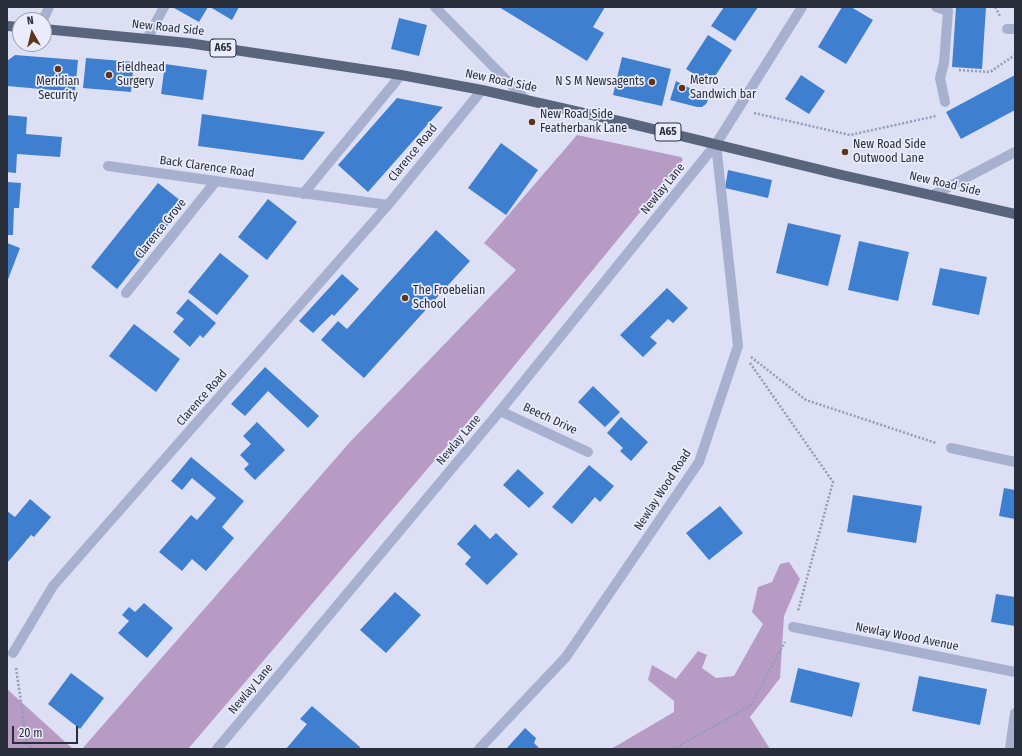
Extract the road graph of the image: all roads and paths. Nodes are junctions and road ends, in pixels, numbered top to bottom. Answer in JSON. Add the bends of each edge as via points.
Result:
{"nodes":[{"id":1,"x":164,"y":7,"type":"edge"},
{"id":2,"x":436,"y":7,"type":"edge"},
{"id":3,"x":802,"y":7,"type":"edge"},
{"id":4,"x":936,"y":7,"type":"edge"},
{"id":5,"x":52,"y":30,"type":"edge"},
{"id":6,"x":147,"y":39,"type":"junction"},
{"id":7,"x":1015,"y":55,"type":"edge"},
{"id":8,"x":942,"y":69,"type":"junction"},
{"id":9,"x":401,"y":75,"type":"junction"},
{"id":10,"x":482,"y":90,"type":"junction"},
{"id":11,"x":526,"y":100,"type":"junction"},
{"id":12,"x":945,"y":102,"type":"joint"},
{"id":13,"x":738,"y":109,"type":"junction"},
{"id":14,"x":716,"y":144,"type":"junction"},
{"id":15,"x":1015,"y":152,"type":"edge"},
{"id":16,"x":108,"y":166,"type":"dead end"},
{"id":17,"x":216,"y":181,"type":"junction"},
{"id":18,"x":303,"y":194,"type":"junction"},
{"id":19,"x":933,"y":195,"type":"junction"},
{"id":20,"x":388,"y":205,"type":"junction"},
{"id":21,"x":1015,"y":214,"type":"edge"},
{"id":22,"x":126,"y":293,"type":"dead end"},
{"id":23,"x":738,"y":346,"type":"junction"},
{"id":24,"x":500,"y":411,"type":"junction"},
{"id":25,"x":951,"y":448,"type":"joint"},
{"id":26,"x":588,"y":452,"type":"dead end"},
{"id":27,"x":1015,"y":462,"type":"edge"},
{"id":28,"x":793,"y":627,"type":"junction"},
{"id":29,"x":13,"y":653,"type":"joint"},
{"id":30,"x":1015,"y":672,"type":"edge"},
{"id":31,"x":1015,"y":713,"type":"edge"},
{"id":32,"x":32,"y":749,"type":"edge"},
{"id":33,"x":217,"y":749,"type":"edge"},
{"id":34,"x":479,"y":749,"type":"edge"},
{"id":35,"x":673,"y":749,"type":"edge"},
{"id":36,"x":1010,"y":749,"type":"edge"}],
"edges":[{"from":1,"to":6,"type":"street"},
{"from":2,"to":11,"type":"street"},
{"from":3,"to":13,"type":"street","name":"Newlay Lane"},
{"from":4,"to":8,"type":"street","via":[[948,11]]},
{"from":5,"to":6,"type":"main road","name":"New Road Side","number":"A65"},
{"from":6,"to":9,"type":"main road","name":"New Road Side","number":"A65"},
{"from":7,"to":8,"type":"path","via":[[990,72]]},
{"from":8,"to":12,"type":"street","via":[[940,78]]},
{"from":9,"to":10,"type":"main road","name":"New Road Side","number":"A65"},
{"from":9,"to":18,"type":"street"},
{"from":10,"to":11,"type":"main road","name":"New Road Side","number":"A65"},
{"from":10,"to":20,"type":"street","name":"Clarence Road"},
{"from":11,"to":14,"type":"main road","name":"New Road Side","number":"A65"},
{"from":12,"to":13,"type":"path","via":[[940,115],[850,135]]},
{"from":13,"to":14,"type":"street","name":"Newlay Lane"},
{"from":14,"to":19,"type":"main road","name":"New Road Side","number":"A65"},
{"from":14,"to":23,"type":"street","name":"Newlay Wood Road"},
{"from":14,"to":24,"type":"street","name":"Newlay Lane"},
{"from":15,"to":19,"type":"street"},
{"from":16,"to":17,"type":"street","name":"Back Clarence Road"},
{"from":17,"to":18,"type":"street","name":"Back Clarence Road"},
{"from":17,"to":22,"type":"street","name":"Clarence Grove"},
{"from":18,"to":20,"type":"street","name":"Back Clarence Road"},
{"from":19,"to":21,"type":"main road","name":"New Road Side","number":"A65"},
{"from":20,"to":29,"type":"street","name":"Clarence Road","via":[[53,586]]},
{"from":23,"to":25,"type":"path","via":[[806,400]]},
{"from":23,"to":28,"type":"path","via":[[833,482]]},
{"from":23,"to":34,"type":"street","name":"Newlay Wood Road","via":[[699,462],[566,657]]},
{"from":24,"to":26,"type":"street","name":"Beech Drive"},
{"from":24,"to":33,"type":"street","name":"Newlay Lane"},
{"from":25,"to":27,"type":"street"},
{"from":28,"to":30,"type":"street","name":"Newlay Wood Avenue"},
{"from":28,"to":35,"type":"path","via":[[750,706]]},
{"from":29,"to":32,"type":"path","via":[[27,743]]},
{"from":31,"to":36,"type":"street"}]}
